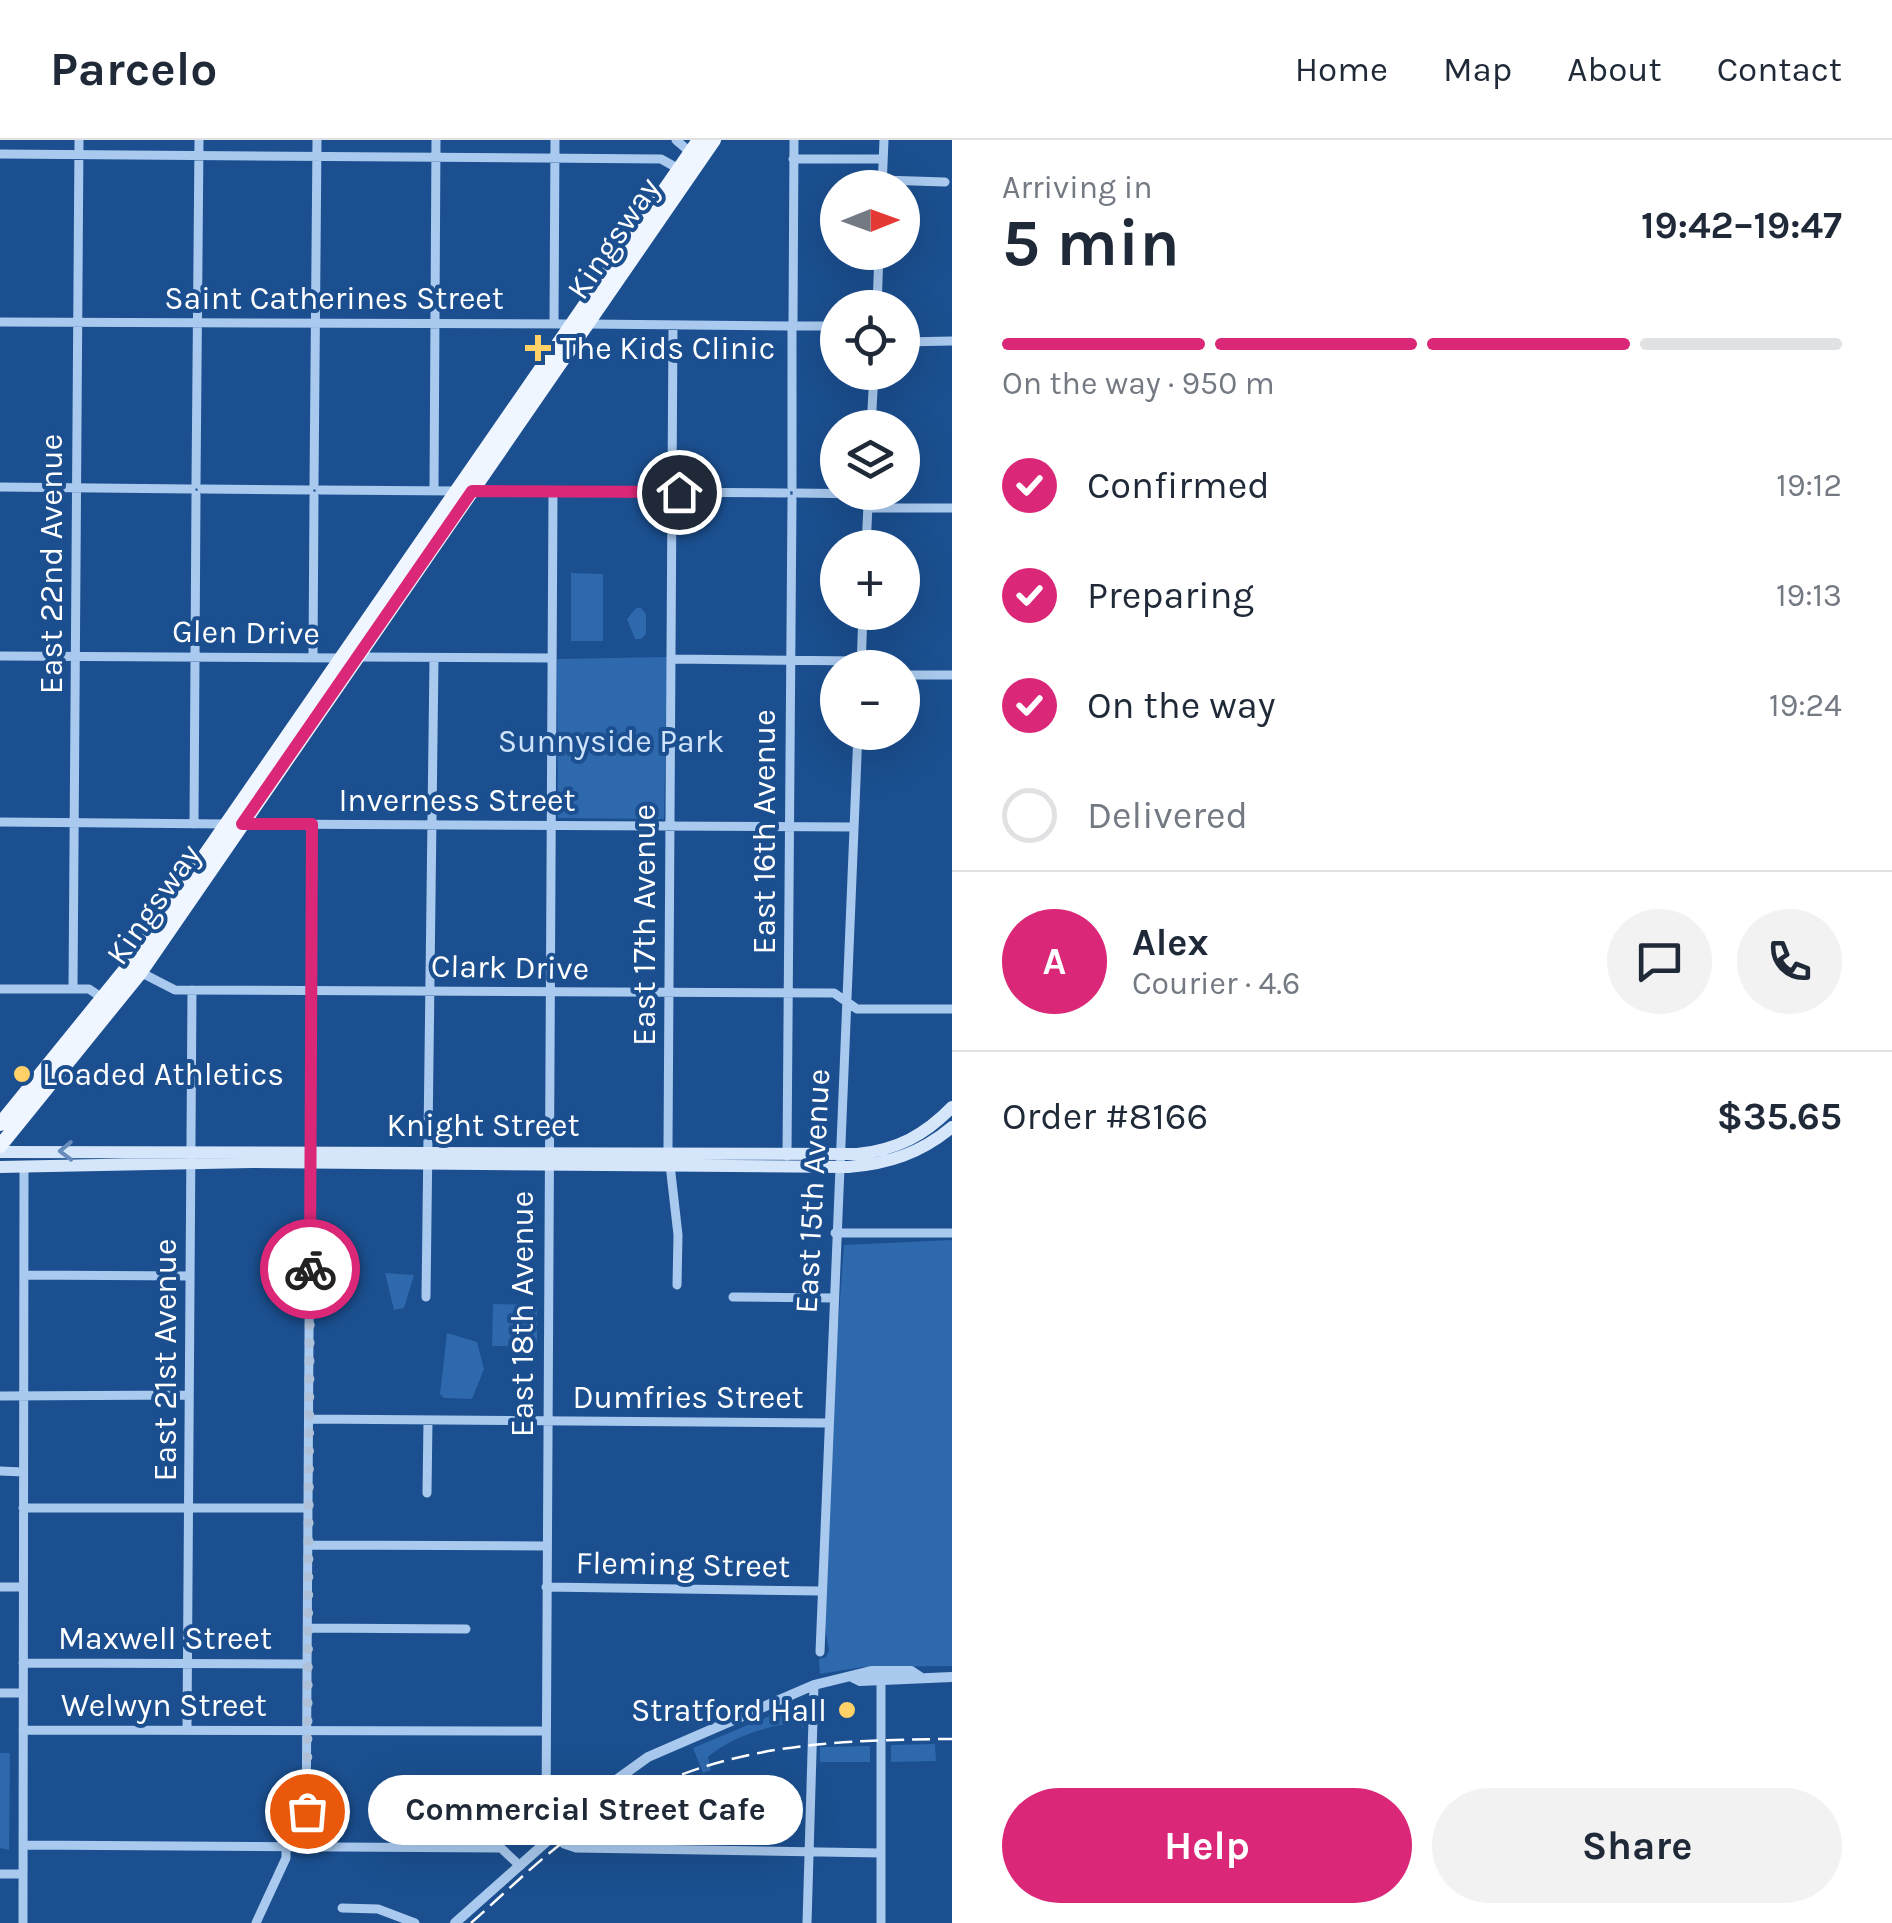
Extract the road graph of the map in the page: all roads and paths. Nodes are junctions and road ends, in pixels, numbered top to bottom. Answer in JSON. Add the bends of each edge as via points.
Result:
{"nodes":[{"id":1,"x":79,"y":140,"type":"edge"},
{"id":2,"x":198,"y":140,"type":"edge"},
{"id":3,"x":317,"y":140,"type":"edge"},
{"id":4,"x":436,"y":140,"type":"edge"},
{"id":5,"x":555,"y":140,"type":"edge"},
{"id":6,"x":676,"y":140,"type":"edge"},
{"id":7,"x":714,"y":140,"type":"edge"},
{"id":8,"x":794,"y":140,"type":"edge"},
{"id":9,"x":884,"y":140,"type":"edge"},
{"id":10,"x":694,"y":146,"type":"edge"},
{"id":11,"x":0,"y":154,"type":"edge"},
{"id":12,"x":79,"y":154,"type":"junction"},
{"id":13,"x":198,"y":156,"type":"junction"},
{"id":14,"x":317,"y":156,"type":"junction"},
{"id":15,"x":436,"y":157,"type":"junction"},
{"id":16,"x":555,"y":158,"type":"junction"},
{"id":17,"x":794,"y":159,"type":"junction"},
{"id":18,"x":883,"y":160,"type":"junction"},
{"id":19,"x":679,"y":169,"type":"junction"},
{"id":20,"x":883,"y":170,"type":"edge"},
{"id":21,"x":946,"y":182,"type":"dead end"},
{"id":22,"x":920,"y":183,"type":"edge"},
{"id":23,"x":0,"y":322,"type":"edge"},
{"id":24,"x":78,"y":322,"type":"junction"},
{"id":25,"x":196,"y":322,"type":"junction"},
{"id":26,"x":315,"y":323,"type":"junction"},
{"id":27,"x":435,"y":324,"type":"junction"},
{"id":28,"x":554,"y":324,"type":"junction"},
{"id":29,"x":580,"y":324,"type":"junction"},
{"id":30,"x":674,"y":325,"type":"junction"},
{"id":31,"x":792,"y":326,"type":"junction"},
{"id":32,"x":820,"y":326,"type":"edge"},
{"id":33,"x":952,"y":341,"type":"edge"},
{"id":34,"x":920,"y":342,"type":"edge"},
{"id":35,"x":0,"y":487,"type":"edge"},
{"id":36,"x":77,"y":488,"type":"junction"},
{"id":37,"x":196,"y":489,"type":"junction"},
{"id":38,"x":314,"y":490,"type":"junction"},
{"id":39,"x":434,"y":491,"type":"junction"},
{"id":40,"x":464,"y":491,"type":"junction"},
{"id":41,"x":553,"y":492,"type":"junction"},
{"id":42,"x":672,"y":492,"type":"junction"},
{"id":43,"x":792,"y":493,"type":"junction"},
{"id":44,"x":820,"y":493,"type":"edge"},
{"id":45,"x":920,"y":508,"type":"edge"},
{"id":46,"x":952,"y":508,"type":"edge"},
{"id":47,"x":75,"y":655,"type":"junction"},
{"id":48,"x":0,"y":656,"type":"edge"},
{"id":49,"x":358,"y":657,"type":"junction"},
{"id":50,"x":196,"y":658,"type":"junction"},
{"id":51,"x":313,"y":658,"type":"junction"},
{"id":52,"x":340,"y":658,"type":"junction"},
{"id":53,"x":434,"y":658,"type":"junction"},
{"id":54,"x":552,"y":658,"type":"junction"},
{"id":55,"x":671,"y":659,"type":"junction"},
{"id":56,"x":790,"y":660,"type":"junction"},
{"id":57,"x":820,"y":662,"type":"edge"},
{"id":58,"x":920,"y":675,"type":"edge"},
{"id":59,"x":952,"y":675,"type":"edge"},
{"id":60,"x":857,"y":750,"type":"edge"},
{"id":61,"x":0,"y":822,"type":"edge"},
{"id":62,"x":74,"y":822,"type":"junction"},
{"id":63,"x":194,"y":824,"type":"junction"},
{"id":64,"x":226,"y":824,"type":"junction"},
{"id":65,"x":242,"y":824,"type":"junction"},
{"id":66,"x":312,"y":824,"type":"junction"},
{"id":67,"x":432,"y":825,"type":"junction"},
{"id":68,"x":551,"y":825,"type":"junction"},
{"id":69,"x":670,"y":826,"type":"junction"},
{"id":70,"x":790,"y":827,"type":"junction"},
{"id":71,"x":853,"y":827,"type":"junction"},
{"id":72,"x":135,"y":969,"type":"junction"},
{"id":73,"x":0,"y":988,"type":"edge"},
{"id":74,"x":74,"y":989,"type":"junction"},
{"id":75,"x":192,"y":990,"type":"junction"},
{"id":76,"x":311,"y":990,"type":"junction"},
{"id":77,"x":431,"y":991,"type":"junction"},
{"id":78,"x":550,"y":993,"type":"junction"},
{"id":79,"x":788,"y":993,"type":"junction"},
{"id":80,"x":669,"y":994,"type":"junction"},
{"id":81,"x":846,"y":1001,"type":"junction"},
{"id":82,"x":109,"y":1003,"type":"junction"},
{"id":83,"x":952,"y":1009,"type":"edge"},
{"id":84,"x":952,"y":1107,"type":"edge"},
{"id":85,"x":0,"y":1124,"type":"edge"},
{"id":86,"x":952,"y":1126,"type":"edge"},
{"id":87,"x":0,"y":1149,"type":"edge"},
{"id":88,"x":191,"y":1156,"type":"junction"},
{"id":89,"x":310,"y":1157,"type":"junction"},
{"id":90,"x":430,"y":1158,"type":"junction"},
{"id":91,"x":670,"y":1158,"type":"junction"},
{"id":92,"x":548,"y":1159,"type":"junction"},
{"id":93,"x":786,"y":1159,"type":"junction"},
{"id":94,"x":838,"y":1160,"type":"junction"},
{"id":95,"x":0,"y":1166,"type":"edge"},
{"id":96,"x":24,"y":1167,"type":"junction"},
{"id":97,"x":952,"y":1233,"type":"edge"},
{"id":98,"x":835,"y":1234,"type":"junction"},
{"id":99,"x":24,"y":1276,"type":"junction"},
{"id":100,"x":190,"y":1276,"type":"junction"},
{"id":101,"x":677,"y":1285,"type":"dead end"},
{"id":102,"x":426,"y":1297,"type":"dead end"},
{"id":103,"x":733,"y":1297,"type":"dead end"},
{"id":104,"x":832,"y":1298,"type":"junction"},
{"id":105,"x":189,"y":1395,"type":"junction"},
{"id":106,"x":0,"y":1396,"type":"edge"},
{"id":107,"x":24,"y":1396,"type":"junction"},
{"id":108,"x":309,"y":1419,"type":"junction"},
{"id":109,"x":428,"y":1420,"type":"junction"},
{"id":110,"x":546,"y":1422,"type":"junction"},
{"id":111,"x":827,"y":1424,"type":"junction"},
{"id":112,"x":0,"y":1471,"type":"edge"},
{"id":113,"x":24,"y":1472,"type":"junction"},
{"id":114,"x":427,"y":1493,"type":"dead end"},
{"id":115,"x":24,"y":1508,"type":"junction"},
{"id":116,"x":189,"y":1508,"type":"junction"},
{"id":117,"x":308,"y":1508,"type":"junction"},
{"id":118,"x":308,"y":1545,"type":"junction"},
{"id":119,"x":546,"y":1546,"type":"junction"},
{"id":120,"x":0,"y":1587,"type":"edge"},
{"id":121,"x":23,"y":1587,"type":"junction"},
{"id":122,"x":546,"y":1587,"type":"junction"},
{"id":123,"x":820,"y":1591,"type":"junction"},
{"id":124,"x":308,"y":1628,"type":"junction"},
{"id":125,"x":466,"y":1629,"type":"dead end"},
{"id":126,"x":820,"y":1652,"type":"dead end"},
{"id":127,"x":23,"y":1662,"type":"junction"},
{"id":128,"x":188,"y":1663,"type":"junction"},
{"id":129,"x":307,"y":1664,"type":"junction"},
{"id":130,"x":852,"y":1677,"type":"junction"},
{"id":131,"x":920,"y":1677,"type":"junction"},
{"id":132,"x":952,"y":1677,"type":"edge"},
{"id":133,"x":881,"y":1681,"type":"junction"},
{"id":134,"x":814,"y":1684,"type":"junction"},
{"id":135,"x":0,"y":1693,"type":"edge"},
{"id":136,"x":23,"y":1693,"type":"junction"},
{"id":137,"x":23,"y":1730,"type":"junction"},
{"id":138,"x":187,"y":1730,"type":"junction"},
{"id":139,"x":308,"y":1730,"type":"junction"},
{"id":140,"x":544,"y":1732,"type":"junction"},
{"id":141,"x":557,"y":1834,"type":"junction"},
{"id":142,"x":23,"y":1845,"type":"junction"},
{"id":143,"x":286,"y":1846,"type":"junction"},
{"id":144,"x":306,"y":1846,"type":"junction"},
{"id":145,"x":809,"y":1852,"type":"junction"},
{"id":146,"x":881,"y":1854,"type":"junction"},
{"id":147,"x":520,"y":1866,"type":"junction"},
{"id":148,"x":0,"y":1874,"type":"edge"},
{"id":149,"x":23,"y":1874,"type":"junction"},
{"id":150,"x":342,"y":1908,"type":"dead end"},
{"id":151,"x":23,"y":1923,"type":"edge"},
{"id":152,"x":256,"y":1923,"type":"edge"},
{"id":153,"x":415,"y":1923,"type":"edge"},
{"id":154,"x":455,"y":1923,"type":"edge"},
{"id":155,"x":807,"y":1923,"type":"edge"},
{"id":156,"x":881,"y":1923,"type":"edge"}],
"edges":[{"from":1,"to":12,"type":"street","name":"East 22nd Avenue"},
{"from":2,"to":13,"type":"street"},
{"from":3,"to":14,"type":"street"},
{"from":4,"to":15,"type":"street"},
{"from":5,"to":16,"type":"street"},
{"from":6,"to":10,"type":"street"},
{"from":7,"to":29,"type":"main road","name":"Kingsway"},
{"from":8,"to":17,"type":"street","name":"East 16th Avenue"},
{"from":9,"to":18,"type":"street"},
{"from":10,"to":19,"type":"main road","name":"Kingsway"},
{"from":11,"to":12,"type":"street"},
{"from":12,"to":13,"type":"street"},
{"from":12,"to":24,"type":"street","name":"East 22nd Avenue"},
{"from":13,"to":14,"type":"street"},
{"from":13,"to":25,"type":"street"},
{"from":14,"to":15,"type":"street"},
{"from":14,"to":26,"type":"street"},
{"from":15,"to":16,"type":"street"},
{"from":15,"to":27,"type":"street"},
{"from":16,"to":19,"type":"street","via":[[660,158]]},
{"from":16,"to":28,"type":"street"},
{"from":17,"to":18,"type":"street"},
{"from":17,"to":31,"type":"street","name":"East 16th Avenue"},
{"from":18,"to":20,"type":"street"},
{"from":19,"to":29,"type":"main road","name":"Kingsway"},
{"from":21,"to":22,"type":"street"},
{"from":23,"to":24,"type":"street","name":"Saint Catherines Street"},
{"from":24,"to":25,"type":"street","name":"Saint Catherines Street"},
{"from":24,"to":36,"type":"street","name":"East 22nd Avenue"},
{"from":25,"to":26,"type":"street","name":"Saint Catherines Street"},
{"from":25,"to":37,"type":"street"},
{"from":26,"to":27,"type":"street","name":"Saint Catherines Street"},
{"from":26,"to":38,"type":"street"},
{"from":27,"to":28,"type":"street","name":"Saint Catherines Street"},
{"from":27,"to":39,"type":"street"},
{"from":28,"to":29,"type":"street","name":"Saint Catherines Street"},
{"from":29,"to":30,"type":"street","name":"Saint Catherines Street"},
{"from":29,"to":40,"type":"main road","name":"Kingsway"},
{"from":30,"to":31,"type":"street","name":"Saint Catherines Street"},
{"from":30,"to":42,"type":"street","name":"East 17th Avenue"},
{"from":31,"to":32,"type":"street","name":"Saint Catherines Street"},
{"from":31,"to":43,"type":"street","name":"East 16th Avenue"},
{"from":33,"to":34,"type":"street"},
{"from":35,"to":36,"type":"street"},
{"from":36,"to":37,"type":"street"},
{"from":36,"to":47,"type":"street","name":"East 22nd Avenue"},
{"from":37,"to":38,"type":"street"},
{"from":37,"to":50,"type":"street"},
{"from":38,"to":39,"type":"street"},
{"from":38,"to":51,"type":"street"},
{"from":39,"to":40,"type":"street"},
{"from":40,"to":41,"type":"street"},
{"from":40,"to":49,"type":"main road","name":"Kingsway"},
{"from":40,"to":52,"type":"main road","name":"Kingsway"},
{"from":41,"to":42,"type":"street"},
{"from":41,"to":54,"type":"street","name":"East 18th Avenue"},
{"from":42,"to":43,"type":"street"},
{"from":42,"to":55,"type":"street","name":"East 17th Avenue"},
{"from":43,"to":44,"type":"street"},
{"from":43,"to":56,"type":"street","name":"East 16th Avenue"},
{"from":45,"to":46,"type":"street"},
{"from":47,"to":48,"type":"street","name":"Glen Drive"},
{"from":47,"to":50,"type":"street","name":"Glen Drive"},
{"from":47,"to":62,"type":"street","name":"East 22nd Avenue"},
{"from":49,"to":52,"type":"street","name":"Glen Drive"},
{"from":49,"to":53,"type":"street","name":"Glen Drive"},
{"from":49,"to":65,"type":"main road","name":"Kingsway"},
{"from":50,"to":51,"type":"street","name":"Glen Drive"},
{"from":50,"to":63,"type":"street"},
{"from":51,"to":52,"type":"street","name":"Glen Drive"},
{"from":52,"to":64,"type":"main road","name":"Kingsway"},
{"from":53,"to":54,"type":"street","name":"Glen Drive"},
{"from":53,"to":67,"type":"street"},
{"from":54,"to":68,"type":"street","name":"East 18th Avenue"},
{"from":55,"to":56,"type":"street"},
{"from":55,"to":69,"type":"street","name":"East 17th Avenue"},
{"from":56,"to":57,"type":"street"},
{"from":56,"to":70,"type":"street","name":"East 16th Avenue"},
{"from":58,"to":59,"type":"street"},
{"from":60,"to":71,"type":"street","name":"East 15th Avenue"},
{"from":61,"to":62,"type":"street","name":"Inverness Street"},
{"from":62,"to":63,"type":"street","name":"Inverness Street"},
{"from":62,"to":74,"type":"street","name":"East 22nd Avenue"},
{"from":63,"to":64,"type":"street","name":"Inverness Street"},
{"from":64,"to":65,"type":"street","name":"Inverness Street"},
{"from":64,"to":72,"type":"main road","name":"Kingsway"},
{"from":65,"to":66,"type":"street","name":"Inverness Street"},
{"from":65,"to":72,"type":"main road","name":"Kingsway"},
{"from":66,"to":67,"type":"street","name":"Inverness Street"},
{"from":66,"to":76,"type":"street"},
{"from":67,"to":68,"type":"street","name":"Inverness Street"},
{"from":67,"to":77,"type":"street"},
{"from":68,"to":69,"type":"street","name":"Inverness Street"},
{"from":68,"to":78,"type":"street","name":"East 18th Avenue"},
{"from":69,"to":70,"type":"street","name":"Inverness Street"},
{"from":69,"to":80,"type":"street","name":"East 17th Avenue"},
{"from":70,"to":71,"type":"street","name":"Inverness Street"},
{"from":70,"to":79,"type":"street","name":"East 16th Avenue"},
{"from":71,"to":81,"type":"street","name":"East 15th Avenue"},
{"from":72,"to":75,"type":"street","name":"Clark Drive","via":[[165,988]]},
{"from":72,"to":82,"type":"main road","name":"Kingsway"},
{"from":73,"to":74,"type":"street"},
{"from":74,"to":82,"type":"street","via":[[91,990]]},
{"from":75,"to":76,"type":"street","name":"Clark Drive"},
{"from":75,"to":88,"type":"street","name":"East 21st Avenue"},
{"from":76,"to":77,"type":"street","name":"Clark Drive"},
{"from":76,"to":89,"type":"street"},
{"from":77,"to":78,"type":"street","name":"Clark Drive"},
{"from":77,"to":90,"type":"street"},
{"from":78,"to":80,"type":"street","name":"Clark Drive"},
{"from":78,"to":92,"type":"street","name":"East 18th Avenue"},
{"from":79,"to":80,"type":"street","name":"Clark Drive"},
{"from":79,"to":81,"type":"street","name":"Clark Drive","via":[[834,994]]},
{"from":79,"to":93,"type":"street","name":"East 16th Avenue"},
{"from":80,"to":91,"type":"street","name":"East 17th Avenue"},
{"from":81,"to":83,"type":"street","name":"Clark Drive","via":[[857,1008]]},
{"from":81,"to":94,"type":"street","name":"East 15th Avenue"},
{"from":82,"to":85,"type":"main road","name":"Kingsway"},
{"from":82,"to":87,"type":"main road","name":"Kingsway"},
{"from":84,"to":94,"type":"main road","name":"Knight Street","via":[[906,1142]]},
{"from":86,"to":94,"type":"main road","name":"Knight Street","via":[[894,1160]]},
{"from":88,"to":87,"type":"main road","name":"Knight Street","one_way":true},
{"from":88,"to":89,"type":"main road","name":"Knight Street"},
{"from":88,"to":96,"type":"main road","name":"Knight Street"},
{"from":88,"to":100,"type":"street","name":"East 21st Avenue"},
{"from":89,"to":90,"type":"main road","name":"Knight Street"},
{"from":89,"to":108,"type":"street"},
{"from":90,"to":92,"type":"main road","name":"Knight Street"},
{"from":90,"to":102,"type":"street"},
{"from":91,"to":92,"type":"main road","name":"Knight Street"},
{"from":91,"to":93,"type":"main road","name":"Knight Street"},
{"from":91,"to":101,"type":"street","name":"East 17th Avenue"},
{"from":92,"to":110,"type":"street","name":"East 18th Avenue"},
{"from":93,"to":94,"type":"main road","name":"Knight Street"},
{"from":94,"to":98,"type":"street","name":"East 15th Avenue"},
{"from":95,"to":96,"type":"main road","name":"Knight Street"},
{"from":96,"to":99,"type":"street"},
{"from":97,"to":98,"type":"street"},
{"from":98,"to":104,"type":"street","name":"East 15th Avenue"},
{"from":99,"to":100,"type":"street"},
{"from":99,"to":107,"type":"street"},
{"from":100,"to":105,"type":"street","name":"East 21st Avenue"},
{"from":103,"to":104,"type":"street"},
{"from":104,"to":111,"type":"street","name":"East 15th Avenue"},
{"from":105,"to":107,"type":"street"},
{"from":105,"to":116,"type":"street","name":"East 21st Avenue"},
{"from":106,"to":107,"type":"street"},
{"from":107,"to":113,"type":"street"},
{"from":108,"to":109,"type":"street","name":"Dumfries Street"},
{"from":108,"to":117,"type":"street"},
{"from":109,"to":110,"type":"street","name":"Dumfries Street"},
{"from":109,"to":114,"type":"street"},
{"from":110,"to":111,"type":"street","name":"Dumfries Street"},
{"from":110,"to":119,"type":"street","name":"East 18th Avenue"},
{"from":111,"to":123,"type":"street","name":"East 15th Avenue"},
{"from":112,"to":113,"type":"street"},
{"from":113,"to":115,"type":"street"},
{"from":115,"to":116,"type":"street"},
{"from":115,"to":121,"type":"street"},
{"from":116,"to":117,"type":"street"},
{"from":116,"to":128,"type":"street","name":"East 21st Avenue"},
{"from":117,"to":118,"type":"street"},
{"from":118,"to":119,"type":"street","name":"Fleming Street"},
{"from":118,"to":124,"type":"street"},
{"from":119,"to":122,"type":"street","name":"East 18th Avenue"},
{"from":120,"to":121,"type":"street"},
{"from":121,"to":127,"type":"street"},
{"from":122,"to":123,"type":"street","name":"Fleming Street"},
{"from":122,"to":140,"type":"street","name":"East 18th Avenue"},
{"from":123,"to":126,"type":"street","name":"East 15th Avenue"},
{"from":124,"to":125,"type":"street"},
{"from":124,"to":129,"type":"street"},
{"from":127,"to":128,"type":"street","name":"Maxwell Street"},
{"from":127,"to":136,"type":"street"},
{"from":128,"to":129,"type":"street","name":"Maxwell Street"},
{"from":128,"to":138,"type":"street","name":"East 21st Avenue"},
{"from":129,"to":139,"type":"street"},
{"from":130,"to":131,"type":"street","via":[[890,1670]]},
{"from":130,"to":133,"type":"street"},
{"from":130,"to":134,"type":"street"},
{"from":131,"to":132,"type":"street"},
{"from":131,"to":133,"type":"street"},
{"from":133,"to":146,"type":"street"},
{"from":134,"to":141,"type":"street","via":[[648,1757]]},
{"from":134,"to":145,"type":"street"},
{"from":135,"to":136,"type":"street","name":"Welwyn Street"},
{"from":136,"to":137,"type":"street"},
{"from":137,"to":138,"type":"street","name":"Welwyn Street"},
{"from":137,"to":142,"type":"street"},
{"from":138,"to":139,"type":"street","name":"Welwyn Street"},
{"from":139,"to":140,"type":"street","name":"Welwyn Street"},
{"from":139,"to":144,"type":"street"},
{"from":140,"to":141,"type":"street","name":"East 18th Avenue","via":[[545,1814]]},
{"from":141,"to":145,"type":"street","via":[[569,1846],[599,1850]]},
{"from":141,"to":147,"type":"street"},
{"from":142,"to":143,"type":"street"},
{"from":142,"to":149,"type":"street"},
{"from":143,"to":144,"type":"street"},
{"from":143,"to":152,"type":"street"},
{"from":144,"to":147,"type":"street","via":[[500,1848]]},
{"from":145,"to":146,"type":"street"},
{"from":145,"to":155,"type":"street"},
{"from":146,"to":156,"type":"street"},
{"from":147,"to":154,"type":"street"},
{"from":148,"to":149,"type":"street"},
{"from":149,"to":151,"type":"street"},
{"from":150,"to":153,"type":"street","via":[[378,1908]]}]}
